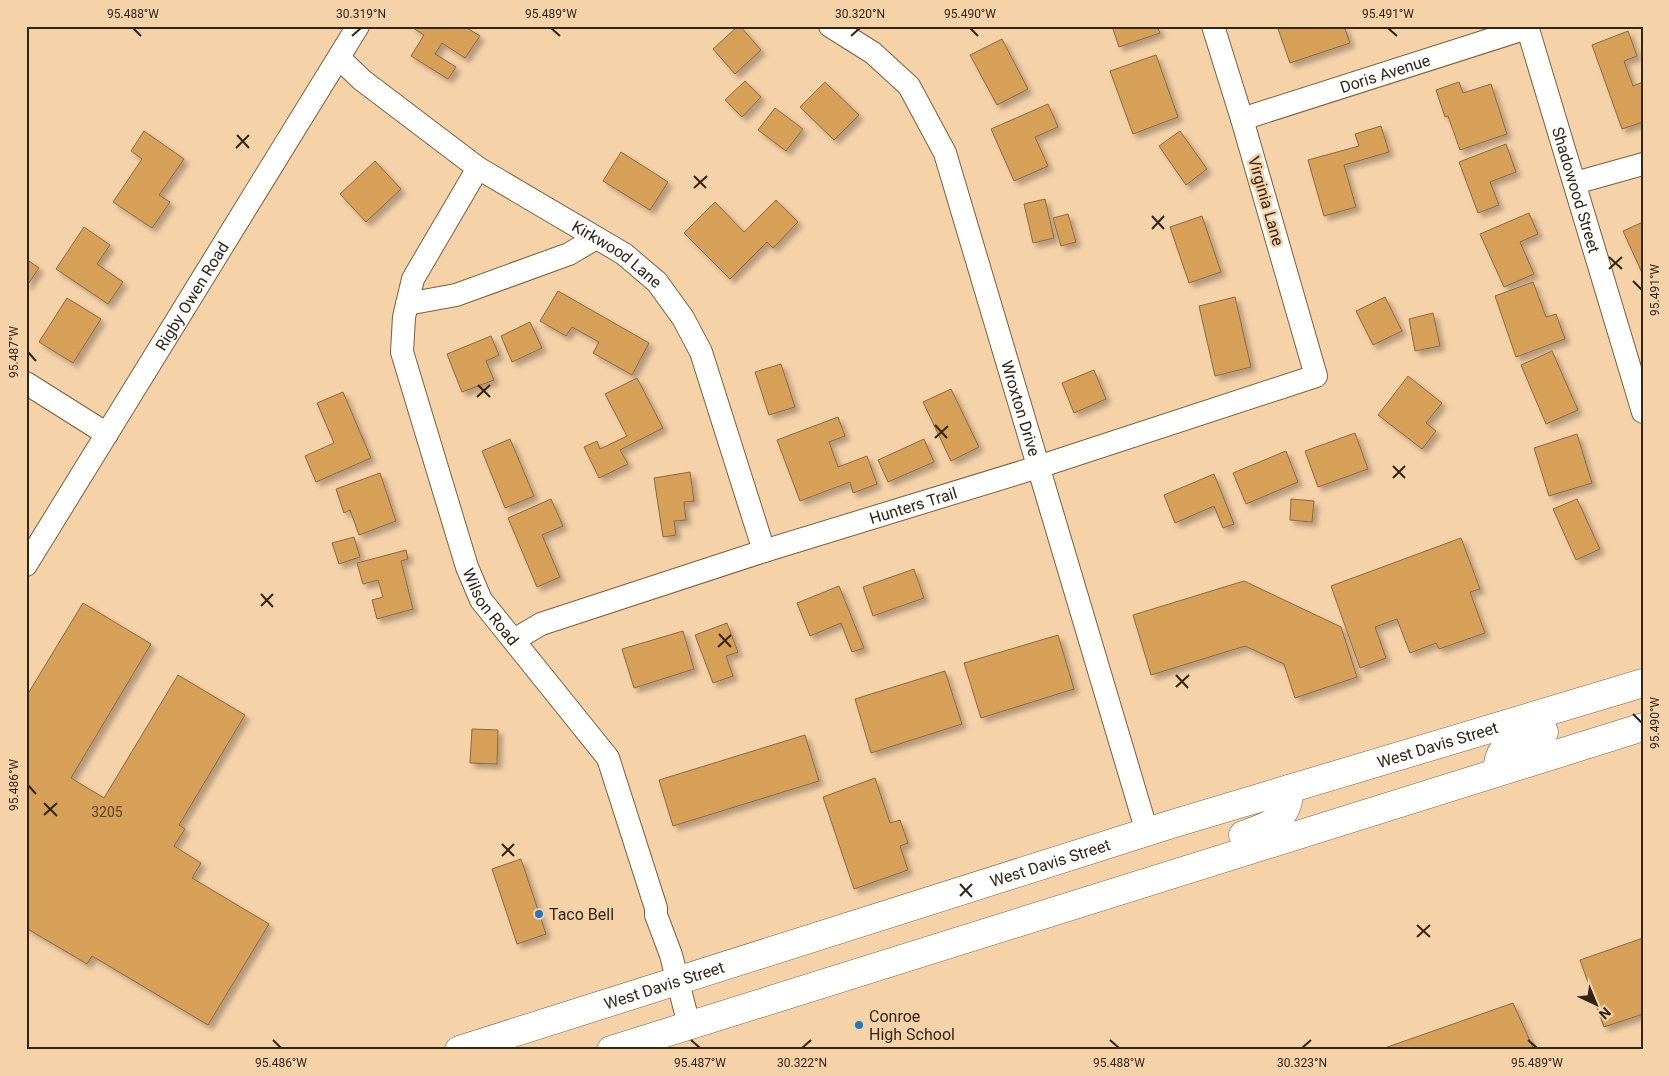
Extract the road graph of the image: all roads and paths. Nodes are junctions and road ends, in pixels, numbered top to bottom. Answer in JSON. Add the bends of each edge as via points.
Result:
{"nodes":[{"id":1,"x":358,"y":26,"type":"edge"},
{"id":2,"x":830,"y":26,"type":"edge"},
{"id":3,"x":1213,"y":26,"type":"edge"},
{"id":4,"x":1527,"y":27,"type":"edge"},
{"id":5,"x":339,"y":58,"type":"junction"},
{"id":6,"x":1242,"y":119,"type":"junction"},
{"id":7,"x":1643,"y":164,"type":"edge"},
{"id":8,"x":478,"y":168,"type":"junction"},
{"id":9,"x":1575,"y":183,"type":"junction"},
{"id":10,"x":596,"y":238,"type":"junction"},
{"id":11,"x":407,"y":304,"type":"junction"},
{"id":12,"x":1316,"y":376,"type":"joint"},
{"id":13,"x":26,"y":383,"type":"edge"},
{"id":14,"x":1643,"y":412,"type":"edge"},
{"id":15,"x":107,"y":434,"type":"junction"},
{"id":16,"x":1038,"y":467,"type":"junction"},
{"id":17,"x":764,"y":551,"type":"junction"},
{"id":18,"x":26,"y":566,"type":"edge"},
{"id":19,"x":514,"y":640,"type":"junction"},
{"id":20,"x":1643,"y":683,"type":"edge"},
{"id":21,"x":1643,"y":699,"type":"edge"},
{"id":22,"x":1643,"y":727,"type":"edge"},
{"id":23,"x":1497,"y":772,"type":"junction"},
{"id":24,"x":1289,"y":790,"type":"junction"},
{"id":25,"x":1147,"y":832,"type":"junction"},
{"id":26,"x":1024,"y":920,"type":"junction"},
{"id":27,"x":677,"y":981,"type":"junction"},
{"id":28,"x":689,"y":1025,"type":"junction"},
{"id":29,"x":459,"y":1050,"type":"edge"},
{"id":30,"x":611,"y":1050,"type":"edge"}],
"edges":[{"from":1,"to":5,"type":"street","name":"Rigby Owen Road"},
{"from":2,"to":16,"type":"street","name":"Wroxton Drive","via":[[873,53],[908,86],[945,153]]},
{"from":3,"to":6,"type":"street","name":"Virginia Lane"},
{"from":4,"to":6,"type":"street","name":"Doris Avenue"},
{"from":4,"to":9,"type":"street","name":"Shadowood Street"},
{"from":5,"to":8,"type":"street","name":"Kirkwood Lane","via":[[362,80]]},
{"from":5,"to":15,"type":"street","name":"Rigby Owen Road"},
{"from":6,"to":12,"type":"street","name":"Virginia Lane"},
{"from":7,"to":9,"type":"street"},
{"from":8,"to":10,"type":"street","name":"Kirkwood Lane"},
{"from":8,"to":11,"type":"street","name":"Wilson Road","via":[[413,279]]},
{"from":9,"to":14,"type":"street","name":"Shadowood Street"},
{"from":10,"to":11,"type":"street","via":[[569,254],[456,295]]},
{"from":10,"to":17,"type":"street","name":"Kirkwood Lane","via":[[624,254],[657,282],[683,318],[701,352]]},
{"from":11,"to":19,"type":"street","name":"Wilson Road","via":[[402,352],[467,566],[481,600]]},
{"from":12,"to":16,"type":"street","name":"Hunters Trail"},
{"from":13,"to":15,"type":"street"},
{"from":15,"to":18,"type":"street","name":"Rigby Owen Road"},
{"from":16,"to":17,"type":"street","name":"Hunters Trail"},
{"from":16,"to":25,"type":"street","name":"Wroxton Drive"},
{"from":17,"to":19,"type":"street","name":"Hunters Trail","via":[[541,624]]},
{"from":19,"to":27,"type":"street","name":"Wilson Road","via":[[608,758]]},
{"from":20,"to":24,"type":"main road","name":"West Davis Street"},
{"from":21,"to":23,"type":"main road","via":[[1510,743],[1499,754]]},
{"from":22,"to":23,"type":"main road"},
{"from":23,"to":26,"type":"main road"},
{"from":24,"to":25,"type":"main road","name":"West Davis Street"},
{"from":24,"to":26,"type":"main road","via":[[1284,812],[1267,827],[1055,894]]},
{"from":25,"to":27,"type":"main road","name":"West Davis Street"},
{"from":26,"to":28,"type":"main road"},
{"from":27,"to":28,"type":"street","name":"Wilson Road"},
{"from":27,"to":29,"type":"main road","name":"West Davis Street"},
{"from":28,"to":30,"type":"main road"}]}
